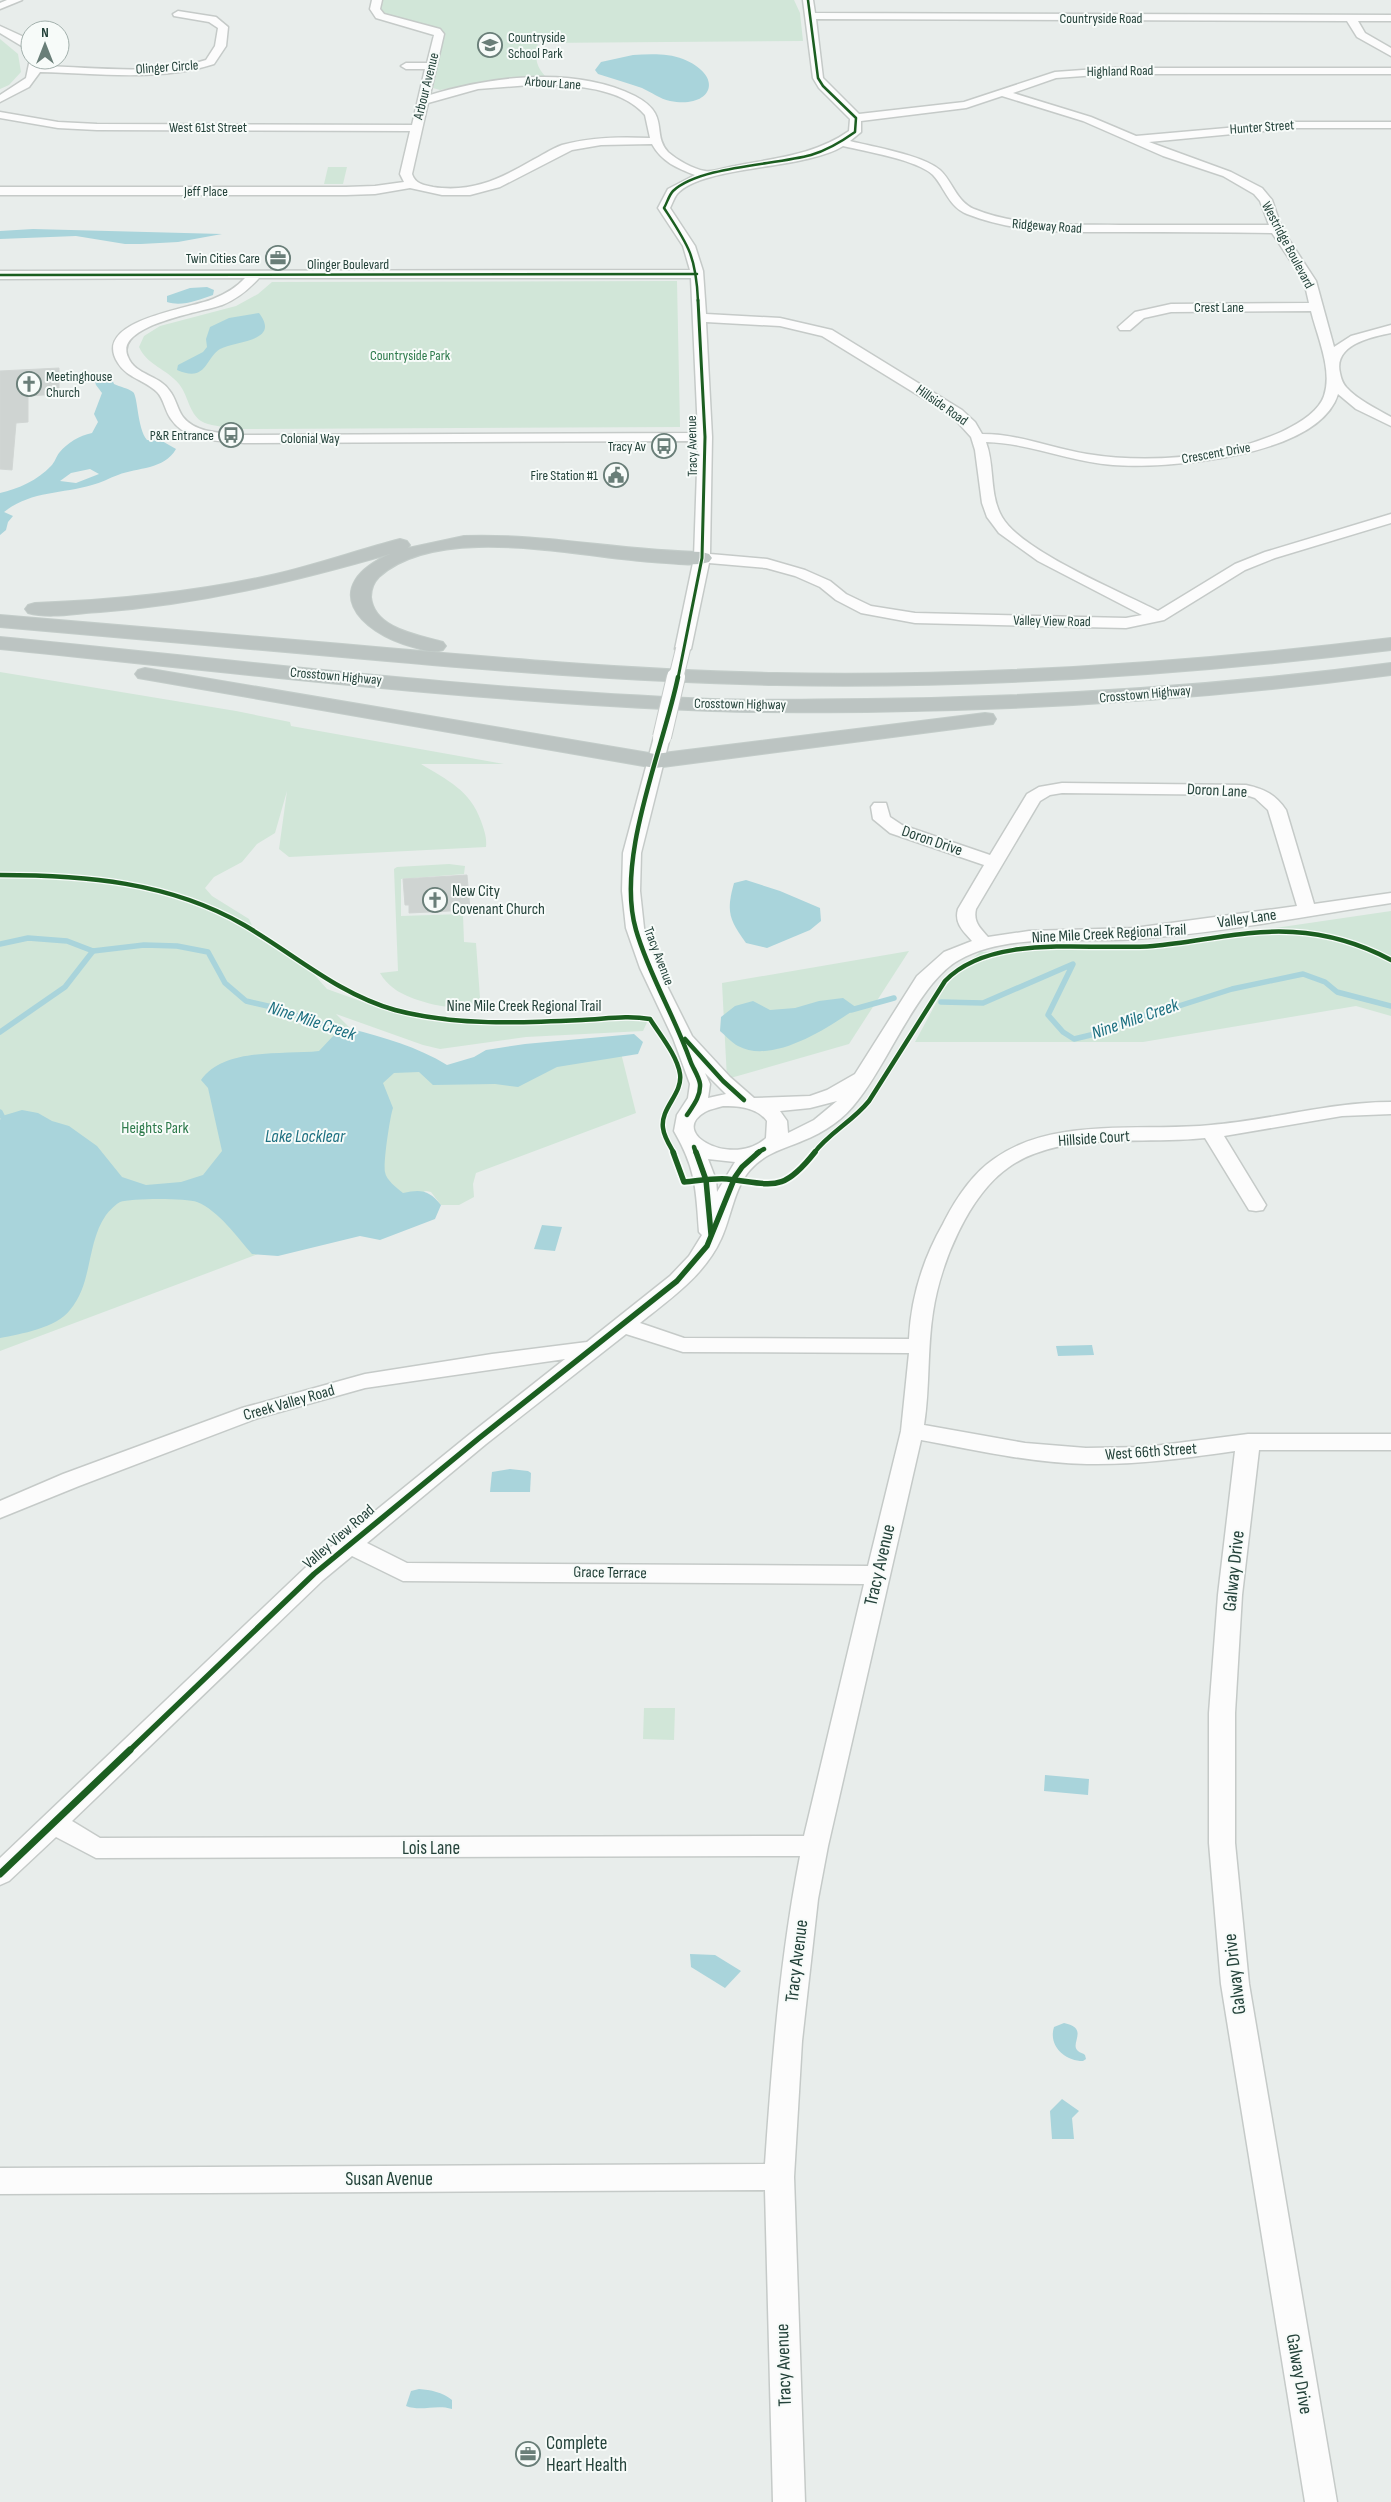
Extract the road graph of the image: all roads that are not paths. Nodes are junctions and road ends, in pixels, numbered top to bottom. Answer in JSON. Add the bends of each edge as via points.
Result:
{"nodes":[{"id":1,"x":17,"y":0,"type":"edge"},
{"id":2,"x":377,"y":0,"type":"edge"},
{"id":3,"x":808,"y":0,"type":"edge"},
{"id":4,"x":0,"y":6,"type":"edge"},
{"id":5,"x":178,"y":14,"type":"dead end"},
{"id":6,"x":811,"y":16,"type":"junction"},
{"id":7,"x":1350,"y":17,"type":"junction"},
{"id":8,"x":1391,"y":18,"type":"edge"},
{"id":9,"x":0,"y":29,"type":"edge"},
{"id":10,"x":20,"y":39,"type":"edge"},
{"id":11,"x":1391,"y":53,"type":"edge"},
{"id":12,"x":70,"y":66,"type":"edge"},
{"id":13,"x":406,"y":66,"type":"dead end"},
{"id":14,"x":430,"y":66,"type":"junction"},
{"id":15,"x":34,"y":70,"type":"edge"},
{"id":16,"x":1391,"y":71,"type":"edge"},
{"id":17,"x":1003,"y":93,"type":"junction"},
{"id":18,"x":0,"y":99,"type":"edge"},
{"id":19,"x":423,"y":101,"type":"junction"},
{"id":20,"x":0,"y":115,"type":"edge"},
{"id":21,"x":856,"y":118,"type":"junction"},
{"id":22,"x":1391,"y":125,"type":"edge"},
{"id":23,"x":416,"y":128,"type":"junction"},
{"id":24,"x":1133,"y":140,"type":"junction"},
{"id":25,"x":657,"y":141,"type":"junction"},
{"id":26,"x":844,"y":143,"type":"junction"},
{"id":27,"x":705,"y":176,"type":"junction"},
{"id":28,"x":412,"y":184,"type":"junction"},
{"id":29,"x":0,"y":191,"type":"edge"},
{"id":30,"x":1276,"y":229,"type":"junction"},
{"id":31,"x":697,"y":274,"type":"junction"},
{"id":32,"x":0,"y":275,"type":"edge"},
{"id":33,"x":255,"y":275,"type":"junction"},
{"id":34,"x":1318,"y":307,"type":"junction"},
{"id":35,"x":699,"y":318,"type":"junction"},
{"id":36,"x":1125,"y":327,"type":"dead end"},
{"id":37,"x":1391,"y":329,"type":"edge"},
{"id":38,"x":1334,"y":372,"type":"junction"},
{"id":39,"x":1391,"y":422,"type":"edge"},
{"id":40,"x":705,"y":437,"type":"junction"},
{"id":41,"x":979,"y":438,"type":"junction"},
{"id":42,"x":1391,"y":518,"type":"edge"},
{"id":43,"x":702,"y":558,"type":"junction"},
{"id":44,"x":0,"y":609,"type":"edge"},
{"id":45,"x":1158,"y":616,"type":"junction"},
{"id":46,"x":0,"y":621,"type":"edge"},
{"id":47,"x":0,"y":643,"type":"edge"},
{"id":48,"x":1391,"y":644,"type":"edge"},
{"id":49,"x":0,"y":654,"type":"edge"},
{"id":50,"x":1391,"y":669,"type":"edge"},
{"id":51,"x":1342,"y":676,"type":"junction"},
{"id":52,"x":834,"y":680,"type":"junction"},
{"id":53,"x":655,"y":761,"type":"junction"},
{"id":54,"x":880,"y":807,"type":"dead end"},
{"id":55,"x":996,"y":863,"type":"junction"},
{"id":56,"x":1391,"y":898,"type":"edge"},
{"id":57,"x":1307,"y":910,"type":"junction"},
{"id":58,"x":984,"y":943,"type":"junction"},
{"id":59,"x":683,"y":1038,"type":"junction"},
{"id":60,"x":865,"y":1073,"type":"junction"},
{"id":61,"x":747,"y":1101,"type":"junction"},
{"id":62,"x":1391,"y":1108,"type":"edge"},
{"id":63,"x":688,"y":1116,"type":"junction"},
{"id":64,"x":1211,"y":1132,"type":"junction"},
{"id":65,"x":768,"y":1146,"type":"junction"},
{"id":66,"x":694,"y":1147,"type":"junction"},
{"id":67,"x":1256,"y":1205,"type":"dead end"},
{"id":68,"x":711,"y":1240,"type":"junction"},
{"id":69,"x":623,"y":1325,"type":"junction"},
{"id":70,"x":920,"y":1346,"type":"junction"},
{"id":71,"x":591,"y":1349,"type":"junction"},
{"id":72,"x":912,"y":1431,"type":"junction"},
{"id":73,"x":1248,"y":1442,"type":"junction"},
{"id":74,"x":1391,"y":1442,"type":"edge"},
{"id":75,"x":0,"y":1510,"type":"edge"},
{"id":76,"x":349,"y":1544,"type":"junction"},
{"id":77,"x":878,"y":1575,"type":"junction"},
{"id":78,"x":53,"y":1823,"type":"junction"},
{"id":79,"x":815,"y":1846,"type":"junction"},
{"id":80,"x":0,"y":1874,"type":"edge"},
{"id":81,"x":779,"y":2178,"type":"junction"},
{"id":82,"x":0,"y":2181,"type":"edge"},
{"id":83,"x":789,"y":2502,"type":"edge"},
{"id":84,"x":1321,"y":2502,"type":"edge"}],
"edges":[{"from":1,"to":4,"type":"street"},
{"from":2,"to":14,"type":"street","name":"Arbour Avenue","via":[[375,10],[380,16],[436,31]]},
{"from":3,"to":6,"type":"street"},
{"from":5,"to":12,"type":"street","name":"Olinger Circle","via":[[212,19],[223,27],[215,58],[183,68]]},
{"from":6,"to":7,"type":"street","name":"Countryside Road","via":[[1306,13]]},
{"from":6,"to":21,"type":"street","via":[[818,78]]},
{"from":7,"to":8,"type":"street","name":"Countryside Road"},
{"from":7,"to":11,"type":"street","via":[[1361,35]]},
{"from":9,"to":10,"type":"street"},
{"from":13,"to":14,"type":"street"},
{"from":14,"to":19,"type":"street","name":"Arbour Avenue"},
{"from":15,"to":18,"type":"street","via":[[22,88]]},
{"from":16,"to":17,"type":"street","name":"Highland Road","via":[[1091,71],[1040,79]]},
{"from":17,"to":21,"type":"street","name":"Highland Road","via":[[943,109]]},
{"from":17,"to":24,"type":"street","name":"Westridge Boulevard","via":[[1067,112]]},
{"from":19,"to":23,"type":"street","name":"Arbour Avenue"},
{"from":19,"to":25,"type":"street","name":"Arbour Lane","via":[[498,82],[582,84],[620,95],[646,109],[653,117]]},
{"from":20,"to":23,"type":"street","name":"West 61st Street","via":[[87,127]]},
{"from":21,"to":26,"type":"street","via":[[854,132]]},
{"from":22,"to":24,"type":"street","name":"Hunter Street","via":[[1270,126]]},
{"from":23,"to":28,"type":"street","name":"Arbour Avenue","via":[[406,174]]},
{"from":24,"to":30,"type":"street","name":"Westridge Boulevard","via":[[1244,182],[1266,200]]},
{"from":25,"to":27,"type":"street","name":"Arbour Lane","via":[[663,153],[671,159]]},
{"from":25,"to":28,"type":"street","via":[[596,142],[565,148],[503,183],[480,190],[442,192]]},
{"from":26,"to":27,"type":"street","name":"Tracy Avenue","via":[[807,157]]},
{"from":26,"to":30,"type":"street","name":"Ridgeway Road","via":[[929,167],[937,173],[958,204],[1002,222],[1046,228]]},
{"from":27,"to":31,"type":"street","name":"Tracy Avenue","via":[[682,184],[665,200],[664,208],[689,246]]},
{"from":28,"to":29,"type":"street","name":"Jeff Place","via":[[356,190]]},
{"from":30,"to":34,"type":"street","name":"Westridge Boulevard","via":[[1310,281]]},
{"from":31,"to":33,"type":"street","name":"Olinger Boulevard"},
{"from":31,"to":35,"type":"street","name":"Tracy Avenue"},
{"from":32,"to":33,"type":"street","name":"Olinger Boulevard"},
{"from":33,"to":40,"type":"street","name":"Colonial Way","via":[[231,296],[132,329],[120,344],[119,354],[124,363],[167,393],[178,421],[189,428],[222,437],[244,438]]},
{"from":34,"to":36,"type":"street","name":"Crest Lane","via":[[1171,308],[1140,315]]},
{"from":34,"to":38,"type":"street","name":"Westridge Boulevard"},
{"from":35,"to":40,"type":"street","name":"Tracy Avenue"},
{"from":35,"to":41,"type":"street","name":"Hillside Road","via":[[766,319],[827,333],[957,413],[970,423]]},
{"from":37,"to":38,"type":"street","name":"Crescent Drive","via":[[1345,344],[1332,362]]},
{"from":38,"to":39,"type":"street","name":"Westridge Boulevard","via":[[1336,383],[1344,394],[1359,406]]},
{"from":38,"to":41,"type":"street","name":"Crescent Drive","via":[[1334,387],[1329,401],[1302,427],[1280,438],[1221,455],[1165,461],[1122,461],[1088,458],[1010,439]]},
{"from":40,"to":43,"type":"street","name":"Tracy Avenue"},
{"from":41,"to":45,"type":"street","name":"Hillside Road","via":[[990,503],[994,517],[1004,531],[1042,558]]},
{"from":42,"to":45,"type":"street","name":"Valley View Road","via":[[1300,544],[1240,567]]},
{"from":43,"to":44,"type":"highway","via":[[526,536],[452,535],[430,537],[226,590],[145,602]]},
{"from":43,"to":45,"type":"street","name":"Valley View Road","via":[[767,564],[825,584],[841,597],[867,610],[915,618],[1126,623]]},
{"from":43,"to":52,"type":"highway","via":[[656,558],[485,541],[451,543],[400,558],[378,569],[367,578],[361,603],[364,612],[383,628],[433,645],[576,662]]},
{"from":43,"to":53,"type":"street","name":"Tracy Avenue","bridge":true},
{"from":46,"to":52,"type":"highway","name":"Crosstown Highway","via":[[542,668],[699,677]]},
{"from":47,"to":51,"type":"highway","name":"Crosstown Highway","via":[[486,690],[714,705],[832,706],[1071,700]]},
{"from":48,"to":52,"type":"highway","name":"Crosstown Highway","via":[[1149,670]]},
{"from":49,"to":53,"type":"highway","via":[[152,675]]},
{"from":50,"to":51,"type":"highway","name":"Crosstown Highway"},
{"from":51,"to":53,"type":"highway","via":[[1107,708],[981,719]]},
{"from":53,"to":59,"type":"street","name":"Tracy Avenue","via":[[632,853],[631,891],[635,928],[649,968]]},
{"from":54,"to":55,"type":"street","name":"Doron Drive","via":[[882,819],[896,829]]},
{"from":55,"to":57,"type":"street","name":"Doron Lane","via":[[1033,798],[1045,791],[1062,788],[1229,788],[1260,794],[1272,802]]},
{"from":55,"to":58,"type":"street","via":[[965,917]]},
{"from":56,"to":57,"type":"street","name":"Valley Lane"},
{"from":57,"to":58,"type":"street","name":"Valley Lane","via":[[1174,930],[1029,937]]},
{"from":58,"to":60,"type":"street","name":"Valley Lane","via":[[951,956],[924,980]]},
{"from":59,"to":61,"type":"street","name":"Tracy Avenue"},
{"from":59,"to":63,"type":"street","name":"Tracy Avenue","via":[[700,1085],[698,1098]]},
{"from":60,"to":61,"type":"street","name":"Valley Lane","via":[[850,1086],[824,1099],[780,1105]]},
{"from":60,"to":65,"type":"street","name":"Valley Lane","via":[[839,1111],[821,1124]]},
{"from":61,"to":63,"type":"street","via":[[707,1103]]},
{"from":61,"to":65,"type":"street","via":[[773,1114],[778,1123],[778,1132]]},
{"from":62,"to":64,"type":"street","name":"Hillside Court","via":[[1332,1110]]},
{"from":63,"to":66,"type":"street","via":[[683,1123],[683,1132]]},
{"from":64,"to":67,"type":"street"},
{"from":64,"to":70,"type":"street","name":"Hillside Court","via":[[1072,1138],[1041,1144],[993,1170],[968,1201],[932,1270],[923,1308]]},
{"from":65,"to":66,"type":"street","via":[[736,1157],[706,1153]]},
{"from":65,"to":68,"type":"street","name":"Valley View Road","via":[[738,1168]]},
{"from":66,"to":68,"type":"street","via":[[706,1180]]},
{"from":68,"to":69,"type":"street","name":"Valley View Road","via":[[691,1267],[664,1294]]},
{"from":69,"to":70,"type":"street","via":[[683,1345]]},
{"from":69,"to":71,"type":"street","name":"Valley View Road"},
{"from":70,"to":72,"type":"street","name":"Hillside Court"},
{"from":71,"to":75,"type":"street","name":"Creek Valley Road","via":[[492,1360],[365,1381],[250,1413]]},
{"from":71,"to":76,"type":"street","name":"Valley View Road"},
{"from":72,"to":73,"type":"street","name":"West 66th Street","via":[[1025,1452],[1086,1456],[1146,1455]]},
{"from":72,"to":77,"type":"street","name":"Tracy Avenue"},
{"from":73,"to":74,"type":"street","name":"West 66th Street"},
{"from":73,"to":84,"type":"street","name":"Galway Drive","via":[[1230,1595],[1222,1703],[1222,1843],[1235,1984]]},
{"from":76,"to":77,"type":"street","name":"Grace Terrace","via":[[403,1572]]},
{"from":76,"to":78,"type":"street","name":"Valley View Road","via":[[270,1615]]},
{"from":77,"to":79,"type":"street","name":"Tracy Avenue"},
{"from":78,"to":79,"type":"street","name":"Lois Lane","via":[[96,1848]]},
{"from":78,"to":80,"type":"street","name":"Valley View Road"},
{"from":79,"to":81,"type":"street","name":"Tracy Avenue","via":[[805,1898],[788,2041]]},
{"from":81,"to":82,"type":"street","name":"Susan Avenue"},
{"from":81,"to":83,"type":"street","name":"Tracy Avenue"}]}
